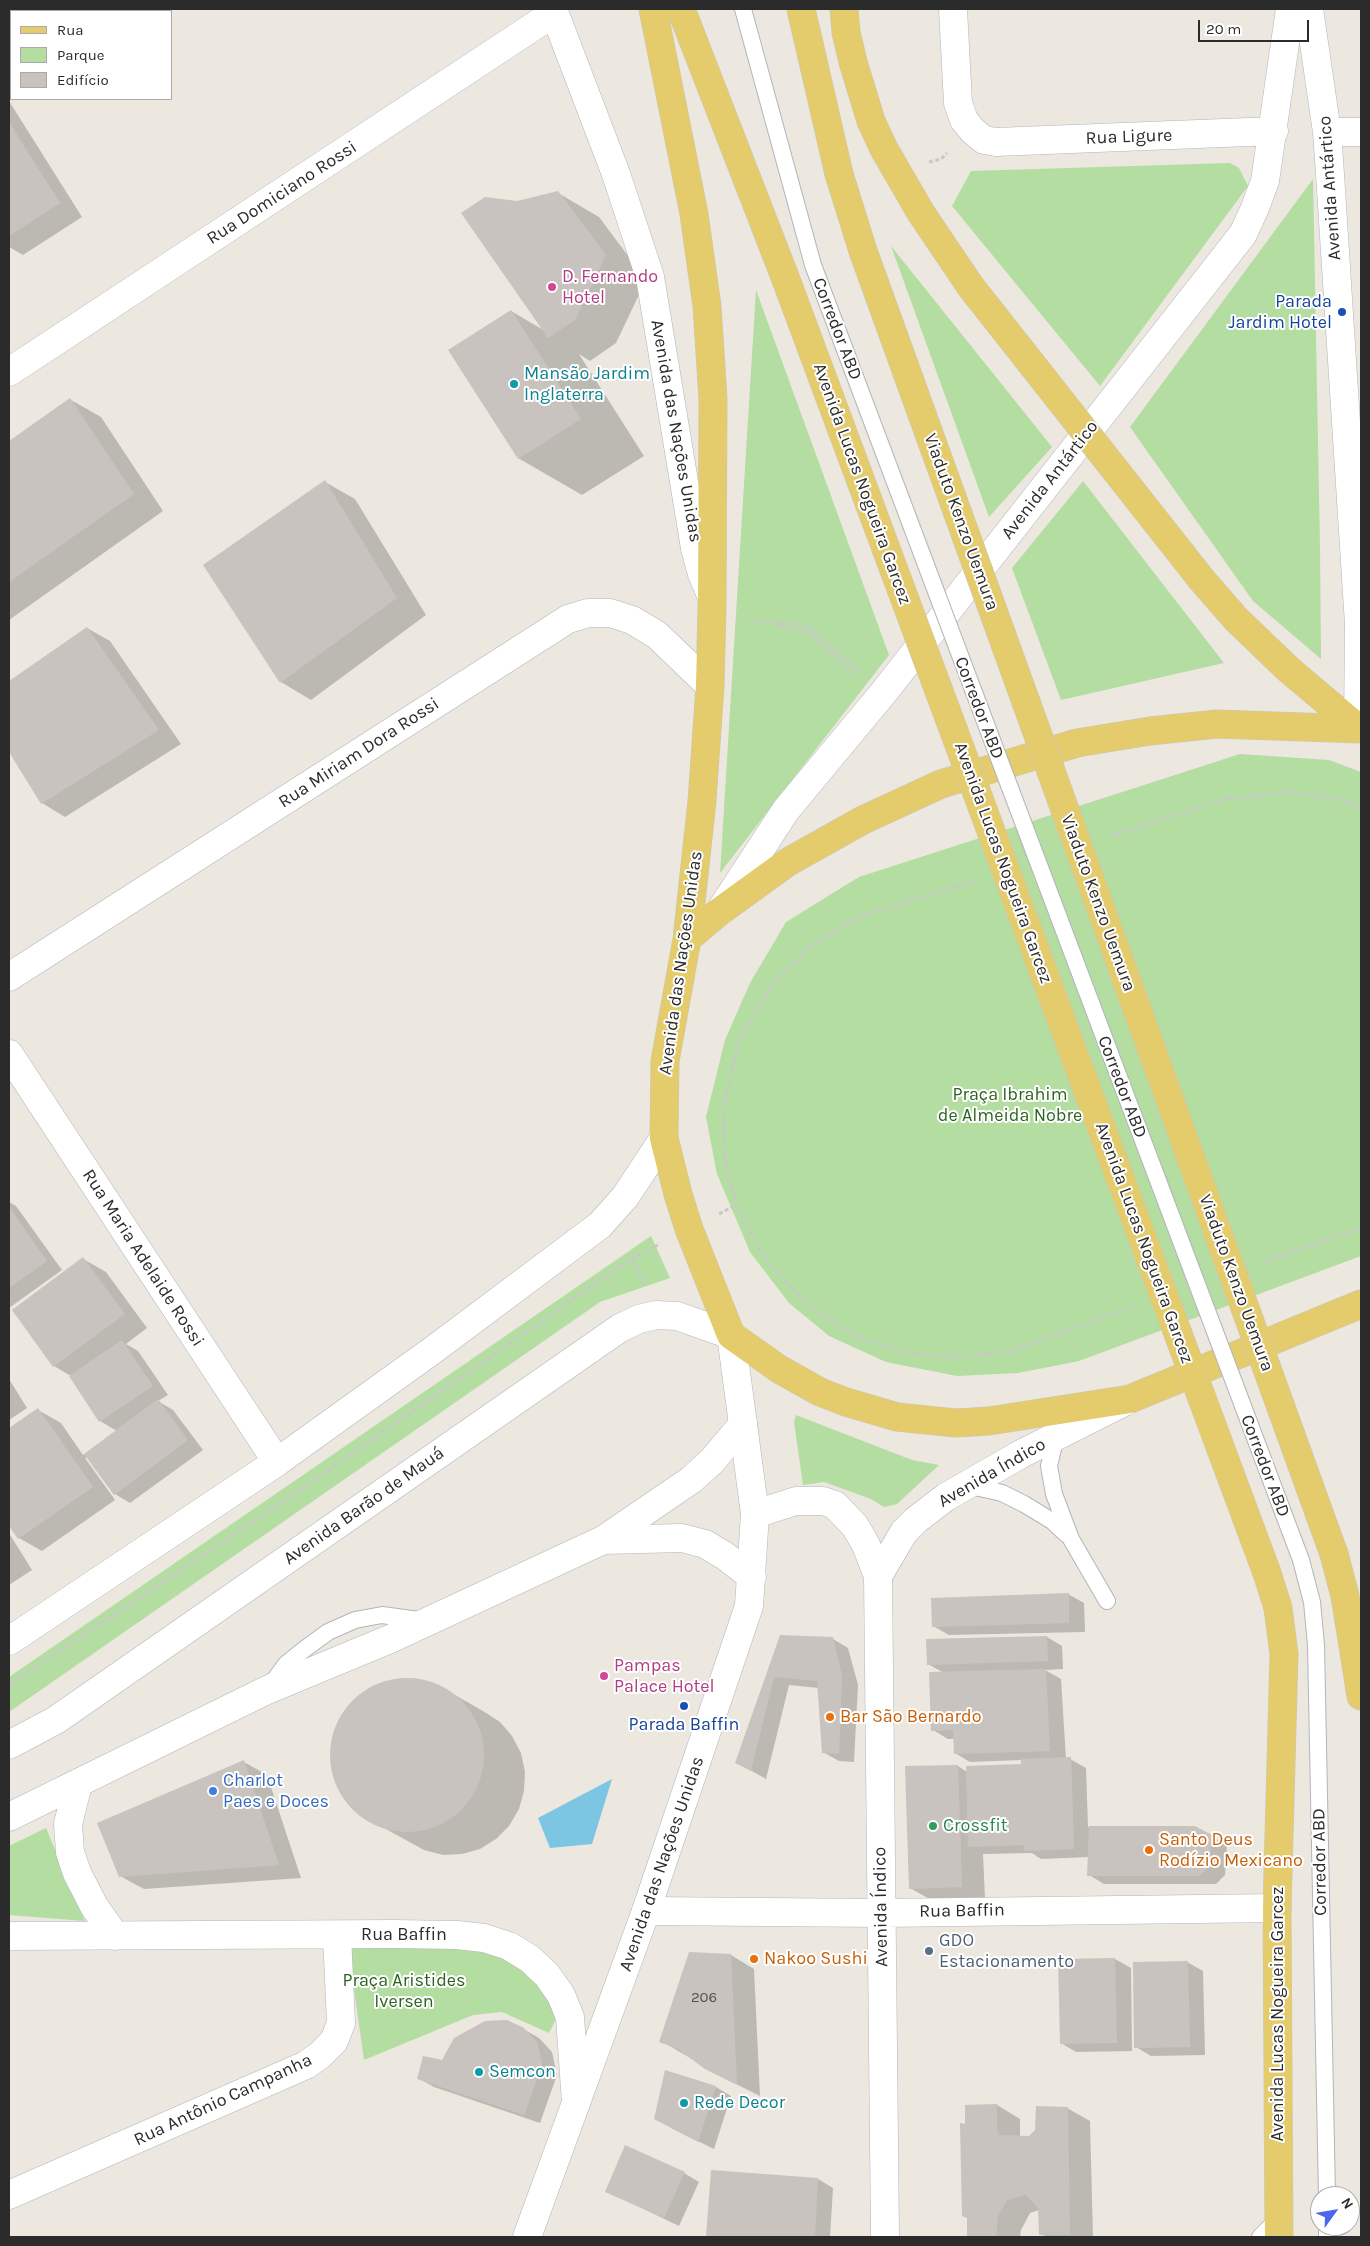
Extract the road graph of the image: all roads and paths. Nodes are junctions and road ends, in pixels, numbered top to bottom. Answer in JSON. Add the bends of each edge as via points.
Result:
{"nodes":[{"id":1,"x":652,"y":9,"type":"edge"},
{"id":2,"x":681,"y":9,"type":"edge"},
{"id":3,"x":743,"y":9,"type":"edge"},
{"id":4,"x":801,"y":9,"type":"edge"},
{"id":5,"x":844,"y":9,"type":"edge"},
{"id":6,"x":953,"y":9,"type":"edge"},
{"id":7,"x":1290,"y":9,"type":"edge"},
{"id":8,"x":1309,"y":9,"type":"edge"},
{"id":9,"x":553,"y":11,"type":"edge"},
{"id":10,"x":1274,"y":131,"type":"junction"},
{"id":11,"x":1327,"y":132,"type":"junction"},
{"id":12,"x":1361,"y":132,"type":"edge"},
{"id":13,"x":956,"y":155,"type":"dead end"},
{"id":14,"x":926,"y":162,"type":"dead end"},
{"id":15,"x":9,"y":372,"type":"edge"},
{"id":16,"x":712,"y":599,"type":"junction"},
{"id":17,"x":710,"y":686,"type":"junction"},
{"id":18,"x":881,"y":696,"type":"junction"},
{"id":19,"x":1360,"y":728,"type":"edge"},
{"id":20,"x":1361,"y":808,"type":"edge"},
{"id":21,"x":1104,"y":838,"type":"dead end"},
{"id":22,"x":975,"y":880,"type":"dead end"},
{"id":23,"x":719,"y":912,"type":"junction"},
{"id":24,"x":687,"y":939,"type":"junction"},
{"id":25,"x":9,"y":977,"type":"edge"},
{"id":26,"x":9,"y":1054,"type":"edge"},
{"id":27,"x":664,"y":1138,"type":"junction"},
{"id":28,"x":1361,"y":1228,"type":"edge"},
{"id":29,"x":689,"y":1229,"type":"junction"},
{"id":30,"x":1255,"y":1265,"type":"dead end"},
{"id":31,"x":1143,"y":1303,"type":"dead end"},
{"id":32,"x":1361,"y":1304,"type":"edge"},
{"id":33,"x":731,"y":1335,"type":"junction"},
{"id":34,"x":1130,"y":1399,"type":"junction"},
{"id":35,"x":743,"y":1424,"type":"junction"},
{"id":36,"x":1056,"y":1436,"type":"junction"},
{"id":37,"x":277,"y":1462,"type":"junction"},
{"id":38,"x":966,"y":1485,"type":"junction"},
{"id":39,"x":755,"y":1514,"type":"junction"},
{"id":40,"x":1070,"y":1539,"type":"junction"},
{"id":41,"x":603,"y":1540,"type":"junction"},
{"id":42,"x":878,"y":1576,"type":"junction"},
{"id":43,"x":752,"y":1577,"type":"junction"},
{"id":44,"x":1107,"y":1601,"type":"dead end"},
{"id":45,"x":9,"y":1641,"type":"edge"},
{"id":46,"x":9,"y":1685,"type":"edge"},
{"id":47,"x":1361,"y":1696,"type":"edge"},
{"id":48,"x":9,"y":1745,"type":"edge"},
{"id":49,"x":78,"y":1784,"type":"junction"},
{"id":50,"x":9,"y":1817,"type":"edge"},
{"id":51,"x":1277,"y":1908,"type":"junction"},
{"id":52,"x":646,"y":1911,"type":"junction"},
{"id":53,"x":881,"y":1913,"type":"junction"},
{"id":54,"x":337,"y":1935,"type":"junction"},
{"id":55,"x":9,"y":1936,"type":"edge"},
{"id":56,"x":115,"y":1936,"type":"junction"},
{"id":57,"x":576,"y":2103,"type":"junction"},
{"id":58,"x":1327,"y":2186,"type":"edge"},
{"id":59,"x":9,"y":2195,"type":"edge"},
{"id":60,"x":1279,"y":2228,"type":"edge"},
{"id":61,"x":528,"y":2237,"type":"edge"},
{"id":62,"x":885,"y":2237,"type":"edge"},
{"id":63,"x":1260,"y":2237,"type":"edge"}],
"edges":[{"from":1,"to":16,"type":"main road","name":"Avenida das Nações Unidas","via":[[694,214],[707,306],[713,399]]},
{"from":2,"to":51,"type":"main road","name":"Avenida Lucas Nogueira Garcez","bridge":true,"via":[[785,277],[1278,1608],[1284,1654]]},
{"from":3,"to":58,"type":"lane","name":"Corredor ABD","bridge":true,"via":[[813,265],[1301,1560],[1312,1602],[1316,1645]]},
{"from":4,"to":47,"type":"main road","name":"Viaduto Kenzo Uemura","bridge":true,"via":[[840,174],[862,251],[1334,1554],[1345,1596]]},
{"from":5,"to":19,"type":"main road","bridge":true,"via":[[853,62],[871,120],[884,149],[921,212],[972,287],[1236,619],[1288,669]]},
{"from":6,"to":10,"type":"street","name":"Rua Ligure","via":[[958,103],[964,120],[984,140]]},
{"from":7,"to":10,"type":"street","name":"Avenida Antártico"},
{"from":8,"to":11,"type":"street","name":"Avenida Antártico"},
{"from":9,"to":15,"type":"street","name":"Rua Domiciano Rossi"},
{"from":9,"to":16,"type":"street","name":"Avenida das Nações Unidas","via":[[616,174],[650,277],[696,548]]},
{"from":10,"to":18,"type":"street","name":"Avenida Antártico","via":[[1264,181],[1243,234]]},
{"from":11,"to":12,"type":"street"},
{"from":11,"to":19,"type":"street","name":"Avenida Antártico","via":[[1358,617]]},
{"from":13,"to":14,"type":"path","via":[[948,153],[941,159]]},
{"from":16,"to":17,"type":"main road","name":"Avenida das Nações Unidas"},
{"from":17,"to":24,"type":"main road","name":"Avenida das Nações Unidas"},
{"from":17,"to":25,"type":"street","name":"Rua Miriam Dora Rossi","via":[[657,635],[632,620],[610,613],[588,613],[568,619]]},
{"from":18,"to":18,"type":"path","via":[[808,633],[750,620],[807,625]]},
{"from":18,"to":23,"type":"street","name":"Avenida Antártico","via":[[786,810]]},
{"from":19,"to":23,"type":"main road","via":[[1216,724],[1150,730],[1076,743],[941,784],[863,820],[788,862]]},
{"from":20,"to":21,"type":"path","via":[[1339,799],[1289,792],[1225,799]]},
{"from":22,"to":31,"type":"path","via":[[858,918],[812,945],[770,988],[740,1040],[724,1106],[725,1161],[736,1205],[768,1263],[814,1310],[859,1337],[908,1353],[959,1358],[1011,1351]]},
{"from":23,"to":24,"type":"main road"},
{"from":24,"to":27,"type":"main road","name":"Avenida das Nações Unidas","via":[[665,1061]]},
{"from":26,"to":37,"type":"street","name":"Rua Maria Adelaide Rossi"},
{"from":27,"to":29,"type":"main road","name":"Avenida das Nações Unidas"},
{"from":27,"to":37,"type":"street","via":[[625,1197],[600,1225]]},
{"from":28,"to":30,"type":"path"},
{"from":29,"to":33,"type":"main road","name":"Avenida das Nações Unidas"},
{"from":29,"to":46,"type":"path","via":[[632,1258],[292,1496]]},
{"from":32,"to":34,"type":"main road"},
{"from":33,"to":34,"type":"main road","via":[[820,1392],[896,1417],[956,1423],[989,1421]]},
{"from":33,"to":35,"type":"street","name":"Avenida das Nações Unidas"},
{"from":33,"to":48,"type":"street","name":"Avenida Barão de Mauá","via":[[670,1316],[656,1315],[620,1328],[56,1720]]},
{"from":34,"to":36,"type":"street","name":"Avenida Índico"},
{"from":35,"to":39,"type":"street","name":"Avenida das Nações Unidas"},
{"from":35,"to":41,"type":"street","via":[[691,1480]]},
{"from":36,"to":38,"type":"street","name":"Avenida Índico"},
{"from":36,"to":40,"type":"lane","via":[[1049,1466],[1050,1478]]},
{"from":37,"to":45,"type":"street"},
{"from":38,"to":40,"type":"lane","via":[[1002,1493],[1024,1504],[1052,1521]]},
{"from":38,"to":42,"type":"street","name":"Avenida Índico","via":[[904,1532]]},
{"from":39,"to":42,"type":"street","name":"Avenida Índico","via":[[796,1501],[823,1501],[835,1505],[855,1526]]},
{"from":39,"to":43,"type":"street","name":"Avenida das Nações Unidas"},
{"from":40,"to":44,"type":"lane"},
{"from":41,"to":43,"type":"street","via":[[682,1538],[705,1544]]},
{"from":41,"to":49,"type":"street","via":[[428,1621],[267,1690]]},
{"from":42,"to":53,"type":"street","name":"Avenida Índico"},
{"from":43,"to":52,"type":"street","name":"Avenida das Nações Unidas","via":[[749,1606]]},
{"from":49,"to":50,"type":"street"},
{"from":49,"to":56,"type":"street","via":[[68,1824],[70,1852],[77,1874],[94,1906]]},
{"from":51,"to":53,"type":"street","name":"Rua Baffin"},
{"from":51,"to":60,"type":"main road","name":"Avenida Lucas Nogueira Garcez"},
{"from":52,"to":53,"type":"street","name":"Rua Baffin"},
{"from":52,"to":57,"type":"street","name":"Avenida das Nações Unidas"},
{"from":53,"to":62,"type":"street","name":"Avenida Índico"},
{"from":54,"to":56,"type":"street","name":"Rua Baffin"},
{"from":54,"to":57,"type":"street","name":"Rua Baffin","via":[[475,1937],[509,1946],[530,1959],[547,1974],[561,1995],[570,2018]]},
{"from":54,"to":59,"type":"street","name":"Rua Antônio Campanha","via":[[341,2023],[334,2041],[320,2055],[306,2065]]},
{"from":55,"to":56,"type":"street","name":"Rua Baffin"},
{"from":57,"to":61,"type":"street","name":"Avenida das Nações Unidas"},
{"from":60,"to":63,"type":"lane"}]}
